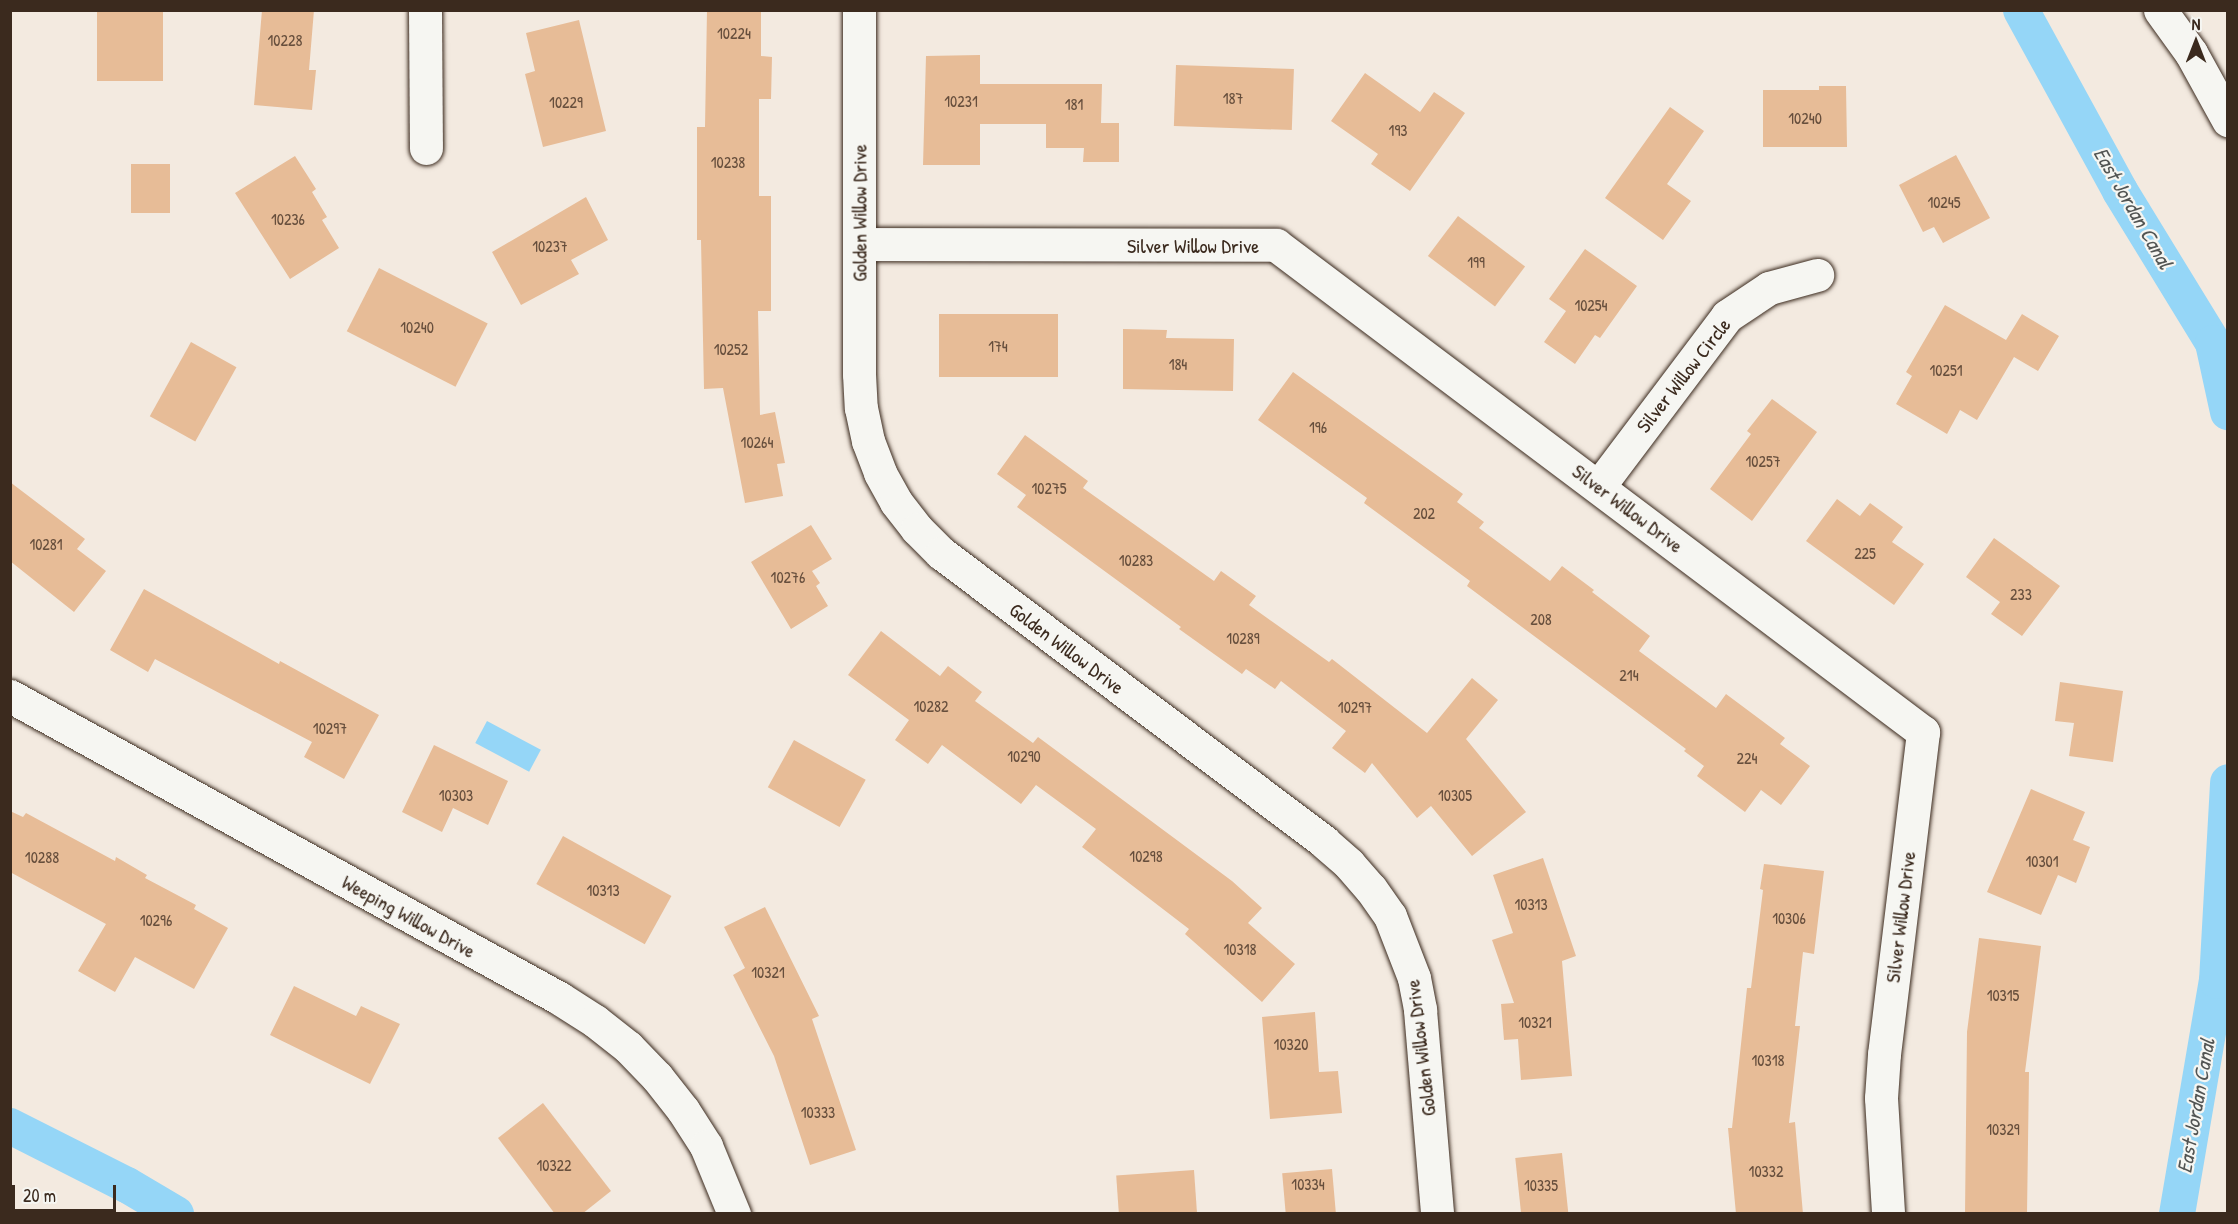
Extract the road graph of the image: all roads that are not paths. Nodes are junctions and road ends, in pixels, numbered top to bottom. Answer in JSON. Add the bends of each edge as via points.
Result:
{"nodes":[{"id":1,"x":425,"y":10,"type":"edge"},
{"id":2,"x":859,"y":10,"type":"edge"},
{"id":3,"x":2160,"y":10,"type":"edge"},
{"id":4,"x":2228,"y":120,"type":"edge"},
{"id":5,"x":426,"y":148,"type":"dead end"},
{"id":6,"x":859,"y":244,"type":"junction"},
{"id":7,"x":1817,"y":275,"type":"dead end"},
{"id":8,"x":1599,"y":486,"type":"junction"},
{"id":9,"x":10,"y":696,"type":"edge"},
{"id":10,"x":734,"y":1214,"type":"edge"},
{"id":11,"x":1437,"y":1214,"type":"edge"},
{"id":12,"x":1888,"y":1214,"type":"edge"}],
"edges":[{"from":1,"to":5,"type":"street"},
{"from":2,"to":6,"type":"street","name":"Golden Willow Drive"},
{"from":3,"to":4,"type":"street","via":[[2191,53]]},
{"from":6,"to":8,"type":"street","name":"Silver Willow Drive","via":[[1276,245]]},
{"from":6,"to":11,"type":"street","name":"Golden Willow Drive","via":[[861,408],[880,473],[917,529],[941,553],[1324,842],[1349,864],[1390,916],[1414,978],[1420,1010]]},
{"from":7,"to":8,"type":"street","name":"Silver Willow Circle","via":[[1769,288],[1727,316]]},
{"from":8,"to":12,"type":"street","name":"Silver Willow Drive","via":[[1923,732],[1884,1054],[1881,1098]]},
{"from":9,"to":10,"type":"street","name":"Weeping Willow Drive","via":[[595,1021],[642,1062],[683,1110],[706,1146]]}]}
